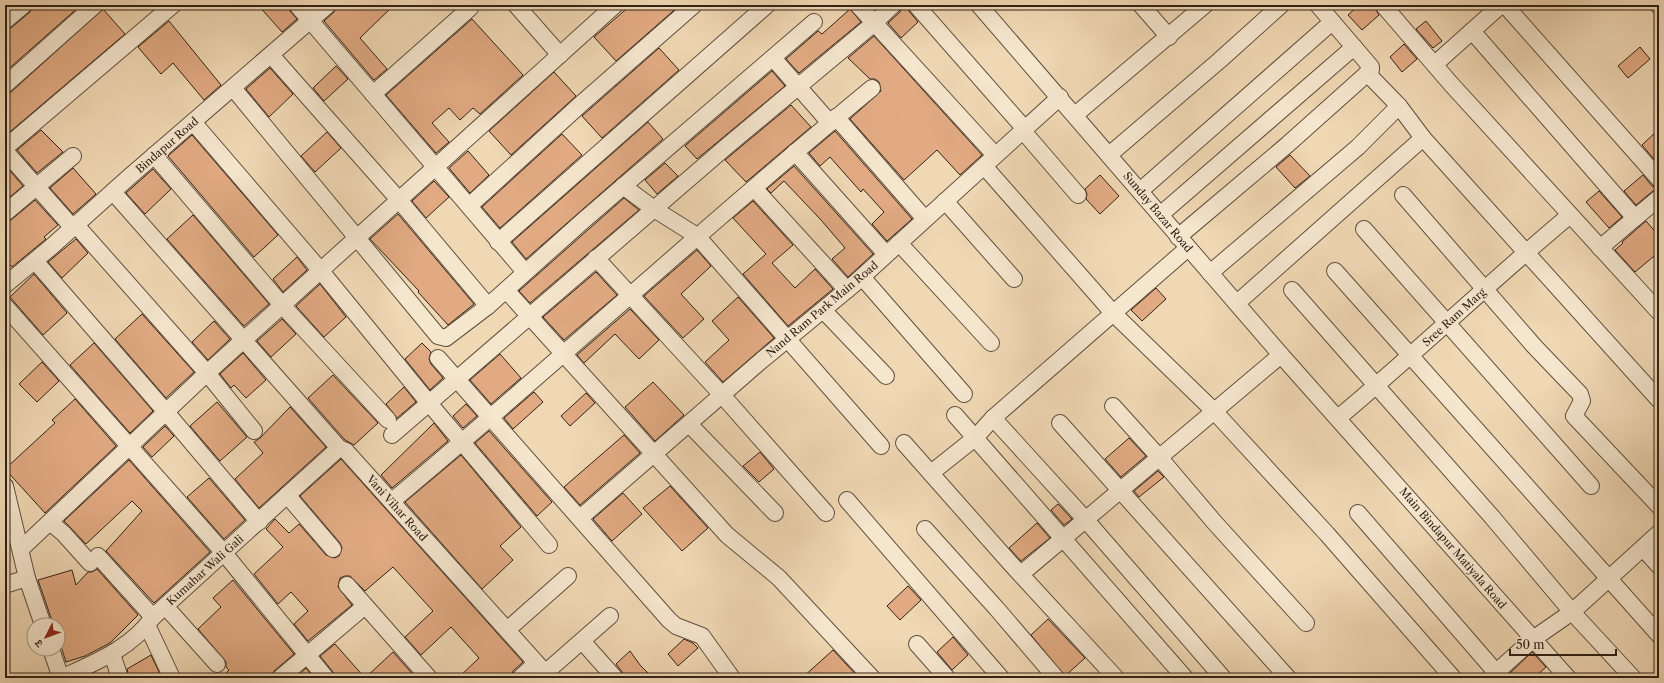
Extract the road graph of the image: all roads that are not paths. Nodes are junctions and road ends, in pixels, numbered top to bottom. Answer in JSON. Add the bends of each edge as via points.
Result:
{"nodes":[{"id":1,"x":24,"y":5,"type":"edge"},
{"id":2,"x":95,"y":5,"type":"edge"},
{"id":3,"x":173,"y":5,"type":"edge"},
{"id":4,"x":297,"y":5,"type":"edge"},
{"id":5,"x":328,"y":5,"type":"edge"},
{"id":6,"x":516,"y":5,"type":"edge"},
{"id":7,"x":694,"y":5,"type":"edge"},
{"id":8,"x":767,"y":5,"type":"edge"},
{"id":9,"x":858,"y":5,"type":"edge"},
{"id":10,"x":893,"y":5,"type":"edge"},
{"id":11,"x":916,"y":5,"type":"edge"},
{"id":12,"x":979,"y":5,"type":"edge"},
{"id":13,"x":1141,"y":5,"type":"edge"},
{"id":14,"x":1205,"y":5,"type":"edge"},
{"id":15,"x":1280,"y":5,"type":"edge"},
{"id":16,"x":1318,"y":5,"type":"edge"},
{"id":17,"x":1383,"y":5,"type":"edge"},
{"id":18,"x":1501,"y":5,"type":"edge"},
{"id":19,"x":1505,"y":5,"type":"edge"},
{"id":20,"x":470,"y":8,"type":"dead end"},
{"id":21,"x":605,"y":8,"type":"edge"},
{"id":22,"x":5,"y":21,"type":"edge"},
{"id":23,"x":310,"y":21,"type":"junction"},
{"id":24,"x":814,"y":22,"type":"dead end"},
{"id":25,"x":874,"y":22,"type":"junction"},
{"id":26,"x":1332,"y":22,"type":"junction"},
{"id":27,"x":1472,"y":31,"type":"junction"},
{"id":28,"x":1169,"y":37,"type":"junction"},
{"id":29,"x":1354,"y":47,"type":"junction"},
{"id":30,"x":271,"y":55,"type":"junction"},
{"id":31,"x":560,"y":55,"type":"junction"},
{"id":32,"x":773,"y":58,"type":"junction"},
{"id":33,"x":1435,"y":64,"type":"junction"},
{"id":34,"x":1367,"y":73,"type":"junction"},
{"id":35,"x":5,"y":85,"type":"edge"},
{"id":36,"x":797,"y":87,"type":"junction"},
{"id":37,"x":233,"y":88,"type":"junction"},
{"id":38,"x":872,"y":88,"type":"dead end"},
{"id":39,"x":373,"y":94,"type":"junction"},
{"id":40,"x":1060,"y":97,"type":"junction"},
{"id":41,"x":1399,"y":106,"type":"junction"},
{"id":42,"x":1075,"y":115,"type":"junction"},
{"id":43,"x":833,"y":120,"type":"junction"},
{"id":44,"x":193,"y":122,"type":"junction"},
{"id":45,"x":1024,"y":130,"type":"junction"},
{"id":46,"x":1422,"y":138,"type":"junction"},
{"id":47,"x":5,"y":148,"type":"edge"},
{"id":48,"x":5,"y":151,"type":"edge"},
{"id":49,"x":795,"y":152,"type":"junction"},
{"id":50,"x":154,"y":155,"type":"junction"},
{"id":51,"x":1109,"y":155,"type":"junction"},
{"id":52,"x":73,"y":156,"type":"dead end"},
{"id":53,"x":990,"y":160,"type":"junction"},
{"id":54,"x":435,"y":167,"type":"junction"},
{"id":55,"x":1659,"y":179,"type":"edge"},
{"id":56,"x":623,"y":186,"type":"junction"},
{"id":57,"x":36,"y":187,"type":"junction"},
{"id":58,"x":754,"y":188,"type":"junction"},
{"id":59,"x":1140,"y":191,"type":"junction"},
{"id":60,"x":113,"y":192,"type":"junction"},
{"id":61,"x":1078,"y":195,"type":"dead end"},
{"id":62,"x":1403,"y":195,"type":"dead end"},
{"id":63,"x":1659,"y":198,"type":"edge"},
{"id":64,"x":399,"y":200,"type":"junction"},
{"id":65,"x":945,"y":201,"type":"junction"},
{"id":66,"x":469,"y":206,"type":"junction"},
{"id":67,"x":654,"y":209,"type":"junction"},
{"id":68,"x":5,"y":213,"type":"edge"},
{"id":69,"x":1570,"y":215,"type":"junction"},
{"id":70,"x":1160,"y":216,"type":"junction"},
{"id":71,"x":1636,"y":218,"type":"junction"},
{"id":72,"x":925,"y":219,"type":"junction"},
{"id":73,"x":74,"y":226,"type":"junction"},
{"id":74,"x":1364,"y":229,"type":"dead end"},
{"id":75,"x":697,"y":236,"type":"junction"},
{"id":76,"x":357,"y":237,"type":"junction"},
{"id":77,"x":498,"y":242,"type":"junction"},
{"id":78,"x":1183,"y":243,"type":"junction"},
{"id":79,"x":898,"y":244,"type":"junction"},
{"id":80,"x":1600,"y":248,"type":"junction"},
{"id":81,"x":1525,"y":252,"type":"junction"},
{"id":82,"x":886,"y":254,"type":"junction"},
{"id":83,"x":596,"y":258,"type":"junction"},
{"id":84,"x":35,"y":261,"type":"junction"},
{"id":85,"x":320,"y":271,"type":"junction"},
{"id":86,"x":1335,"y":271,"type":"dead end"},
{"id":87,"x":525,"y":272,"type":"junction"},
{"id":88,"x":1210,"y":273,"type":"junction"},
{"id":89,"x":862,"y":277,"type":"junction"},
{"id":90,"x":1014,"y":279,"type":"dead end"},
{"id":91,"x":5,"y":285,"type":"edge"},
{"id":92,"x":1485,"y":289,"type":"junction"},
{"id":93,"x":506,"y":290,"type":"junction"},
{"id":94,"x":847,"y":290,"type":"junction"},
{"id":95,"x":1292,"y":290,"type":"dead end"},
{"id":96,"x":630,"y":295,"type":"junction"},
{"id":97,"x":1237,"y":303,"type":"junction"},
{"id":98,"x":282,"y":305,"type":"junction"},
{"id":99,"x":5,"y":306,"type":"edge"},
{"id":100,"x":488,"y":306,"type":"junction"},
{"id":101,"x":823,"y":310,"type":"junction"},
{"id":102,"x":1659,"y":312,"type":"edge"},
{"id":103,"x":1113,"y":313,"type":"junction"},
{"id":104,"x":529,"y":316,"type":"junction"},
{"id":105,"x":1447,"y":323,"type":"junction"},
{"id":106,"x":788,"y":338,"type":"junction"},
{"id":107,"x":244,"y":341,"type":"junction"},
{"id":108,"x":991,"y":343,"type":"dead end"},
{"id":109,"x":564,"y":354,"type":"junction"},
{"id":110,"x":1281,"y":355,"type":"junction"},
{"id":111,"x":1411,"y":356,"type":"junction"},
{"id":112,"x":438,"y":358,"type":"dead end"},
{"id":113,"x":207,"y":373,"type":"junction"},
{"id":114,"x":886,"y":376,"type":"dead end"},
{"id":115,"x":457,"y":379,"type":"junction"},
{"id":116,"x":1376,"y":386,"type":"junction"},
{"id":117,"x":964,"y":394,"type":"dead end"},
{"id":118,"x":722,"y":395,"type":"junction"},
{"id":119,"x":1659,"y":400,"type":"edge"},
{"id":120,"x":428,"y":402,"type":"junction"},
{"id":121,"x":1113,"y":406,"type":"dead end"},
{"id":122,"x":1214,"y":411,"type":"junction"},
{"id":123,"x":166,"y":412,"type":"junction"},
{"id":124,"x":955,"y":415,"type":"dead end"},
{"id":125,"x":491,"y":418,"type":"junction"},
{"id":126,"x":993,"y":418,"type":"junction"},
{"id":127,"x":1338,"y":418,"type":"junction"},
{"id":128,"x":1060,"y":423,"type":"dead end"},
{"id":129,"x":689,"y":424,"type":"junction"},
{"id":130,"x":254,"y":431,"type":"dead end"},
{"id":131,"x":975,"y":438,"type":"junction"},
{"id":132,"x":463,"y":442,"type":"junction"},
{"id":133,"x":904,"y":443,"type":"dead end"},
{"id":134,"x":130,"y":446,"type":"junction"},
{"id":135,"x":881,"y":446,"type":"dead end"},
{"id":136,"x":339,"y":448,"type":"junction"},
{"id":137,"x":654,"y":454,"type":"junction"},
{"id":138,"x":1159,"y":457,"type":"junction"},
{"id":139,"x":931,"y":473,"type":"junction"},
{"id":140,"x":1591,"y":486,"type":"dead end"},
{"id":141,"x":1120,"y":489,"type":"junction"},
{"id":142,"x":6,"y":493,"type":"edge"},
{"id":143,"x":287,"y":495,"type":"junction"},
{"id":144,"x":847,"y":500,"type":"dead end"},
{"id":145,"x":392,"y":501,"type":"junction"},
{"id":146,"x":1659,"y":506,"type":"edge"},
{"id":147,"x":775,"y":513,"type":"dead end"},
{"id":148,"x":826,"y":513,"type":"dead end"},
{"id":149,"x":1358,"y":513,"type":"dead end"},
{"id":150,"x":580,"y":518,"type":"junction"},
{"id":151,"x":1085,"y":519,"type":"junction"},
{"id":152,"x":50,"y":522,"type":"junction"},
{"id":153,"x":258,"y":522,"type":"junction"},
{"id":154,"x":925,"y":529,"type":"dead end"},
{"id":155,"x":1659,"y":533,"type":"edge"},
{"id":156,"x":1062,"y":540,"type":"junction"},
{"id":157,"x":549,"y":545,"type":"dead end"},
{"id":158,"x":1643,"y":548,"type":"junction"},
{"id":159,"x":21,"y":549,"type":"junction"},
{"id":160,"x":333,"y":549,"type":"dead end"},
{"id":161,"x":224,"y":553,"type":"junction"},
{"id":162,"x":1659,"y":566,"type":"edge"},
{"id":163,"x":1021,"y":574,"type":"junction"},
{"id":164,"x":568,"y":576,"type":"dead end"},
{"id":165,"x":27,"y":578,"type":"junction"},
{"id":166,"x":1609,"y":578,"type":"junction"},
{"id":167,"x":6,"y":583,"type":"edge"},
{"id":168,"x":346,"y":585,"type":"dead end"},
{"id":169,"x":165,"y":606,"type":"junction"},
{"id":170,"x":364,"y":606,"type":"junction"},
{"id":171,"x":1572,"y":612,"type":"junction"},
{"id":172,"x":610,"y":616,"type":"dead end"},
{"id":173,"x":40,"y":617,"type":"edge"},
{"id":174,"x":150,"y":621,"type":"junction"},
{"id":175,"x":1306,"y":623,"type":"dead end"},
{"id":176,"x":507,"y":630,"type":"junction"},
{"id":177,"x":1659,"y":635,"type":"edge"},
{"id":178,"x":1533,"y":639,"type":"junction"},
{"id":179,"x":582,"y":641,"type":"junction"},
{"id":180,"x":917,"y":644,"type":"dead end"},
{"id":181,"x":112,"y":654,"type":"junction"},
{"id":182,"x":306,"y":655,"type":"junction"},
{"id":183,"x":54,"y":657,"type":"edge"},
{"id":184,"x":216,"y":664,"type":"dead end"},
{"id":185,"x":544,"y":671,"type":"edge"},
{"id":186,"x":1496,"y":676,"type":"edge"},
{"id":187,"x":61,"y":678,"type":"edge"},
{"id":188,"x":120,"y":678,"type":"edge"},
{"id":189,"x":172,"y":678,"type":"edge"},
{"id":190,"x":280,"y":678,"type":"edge"},
{"id":191,"x":326,"y":678,"type":"edge"},
{"id":192,"x":429,"y":678,"type":"edge"},
{"id":193,"x":520,"y":678,"type":"edge"},
{"id":194,"x":615,"y":678,"type":"edge"},
{"id":195,"x":732,"y":678,"type":"edge"},
{"id":196,"x":872,"y":678,"type":"edge"},
{"id":197,"x":947,"y":678,"type":"edge"},
{"id":198,"x":1001,"y":678,"type":"edge"},
{"id":199,"x":1056,"y":678,"type":"edge"},
{"id":200,"x":1116,"y":678,"type":"edge"},
{"id":201,"x":1185,"y":678,"type":"edge"},
{"id":202,"x":1223,"y":678,"type":"edge"},
{"id":203,"x":1288,"y":678,"type":"edge"},
{"id":204,"x":1453,"y":678,"type":"edge"},
{"id":205,"x":1568,"y":678,"type":"edge"},
{"id":206,"x":1633,"y":678,"type":"edge"}],
"edges":[{"from":1,"to":22,"type":"street"},
{"from":2,"to":35,"type":"street"},
{"from":3,"to":47,"type":"street"},
{"from":4,"to":23,"type":"street"},
{"from":5,"to":23,"type":"street","name":"Bindapur Road"},
{"from":6,"to":31,"type":"street"},
{"from":7,"to":66,"type":"street"},
{"from":8,"to":77,"type":"street"},
{"from":9,"to":25,"type":"street"},
{"from":10,"to":25,"type":"street"},
{"from":11,"to":45,"type":"street"},
{"from":12,"to":40,"type":"street","name":"Sunday Bazar Road"},
{"from":13,"to":28,"type":"street"},
{"from":14,"to":28,"type":"street"},
{"from":15,"to":51,"type":"street"},
{"from":16,"to":26,"type":"street"},
{"from":17,"to":33,"type":"street"},
{"from":18,"to":27,"type":"street"},
{"from":19,"to":55,"type":"street"},
{"from":20,"to":39,"type":"street"},
{"from":21,"to":31,"type":"street"},
{"from":23,"to":30,"type":"street","name":"Bindapur Road"},
{"from":23,"to":39,"type":"street"},
{"from":24,"to":32,"type":"street"},
{"from":25,"to":36,"type":"street"},
{"from":25,"to":53,"type":"street"},
{"from":26,"to":29,"type":"street"},
{"from":26,"to":59,"type":"street"},
{"from":27,"to":33,"type":"street"},
{"from":27,"to":71,"type":"street"},
{"from":28,"to":42,"type":"street"},
{"from":29,"to":34,"type":"street","via":[[1371,67]]},
{"from":29,"to":70,"type":"street"},
{"from":30,"to":37,"type":"street","name":"Bindapur Road"},
{"from":30,"to":64,"type":"street"},
{"from":31,"to":54,"type":"street"},
{"from":32,"to":36,"type":"street"},
{"from":32,"to":56,"type":"street"},
{"from":33,"to":69,"type":"street"},
{"from":34,"to":41,"type":"street"},
{"from":34,"to":78,"type":"street"},
{"from":36,"to":43,"type":"street"},
{"from":36,"to":67,"type":"street"},
{"from":37,"to":44,"type":"street","name":"Bindapur Road"},
{"from":37,"to":76,"type":"street"},
{"from":38,"to":43,"type":"street"},
{"from":39,"to":54,"type":"street"},
{"from":40,"to":42,"type":"street","name":"Sunday Bazar Road"},
{"from":40,"to":45,"type":"street","name":"Nand Ram Park Main Road"},
{"from":41,"to":46,"type":"street"},
{"from":41,"to":88,"type":"street","via":[[1358,147]]},
{"from":42,"to":51,"type":"street","name":"Sunday Bazar Road"},
{"from":43,"to":49,"type":"street"},
{"from":43,"to":72,"type":"street"},
{"from":44,"to":50,"type":"street","name":"Bindapur Road"},
{"from":44,"to":85,"type":"street"},
{"from":45,"to":53,"type":"street","name":"Nand Ram Park Main Road"},
{"from":45,"to":61,"type":"street"},
{"from":46,"to":81,"type":"street"},
{"from":46,"to":97,"type":"street"},
{"from":48,"to":57,"type":"street"},
{"from":49,"to":58,"type":"street"},
{"from":49,"to":82,"type":"street"},
{"from":50,"to":60,"type":"street","name":"Bindapur Road"},
{"from":50,"to":98,"type":"street"},
{"from":51,"to":59,"type":"street","name":"Sunday Bazar Road"},
{"from":52,"to":57,"type":"street"},
{"from":53,"to":65,"type":"street","name":"Nand Ram Park Main Road"},
{"from":53,"to":103,"type":"street"},
{"from":54,"to":64,"type":"street"},
{"from":54,"to":66,"type":"street"},
{"from":56,"to":67,"type":"street"},
{"from":56,"to":87,"type":"street"},
{"from":57,"to":68,"type":"street"},
{"from":57,"to":73,"type":"street"},
{"from":58,"to":75,"type":"street"},
{"from":58,"to":94,"type":"street"},
{"from":59,"to":70,"type":"street","name":"Sunday Bazar Road"},
{"from":60,"to":73,"type":"street","name":"Bindapur Road"},
{"from":60,"to":107,"type":"street","name":"Vani Vihar Road"},
{"from":62,"to":92,"type":"street"},
{"from":63,"to":71,"type":"street"},
{"from":64,"to":76,"type":"street"},
{"from":64,"to":100,"type":"street"},
{"from":65,"to":72,"type":"street","name":"Nand Ram Park Main Road"},
{"from":65,"to":90,"type":"street"},
{"from":66,"to":77,"type":"street"},
{"from":67,"to":75,"type":"street"},
{"from":67,"to":83,"type":"street"},
{"from":69,"to":80,"type":"street"},
{"from":69,"to":81,"type":"street","name":"Sree Ram Marg"},
{"from":70,"to":78,"type":"street","name":"Sunday Bazar Road"},
{"from":71,"to":80,"type":"street"},
{"from":72,"to":79,"type":"street","name":"Nand Ram Park Main Road"},
{"from":73,"to":84,"type":"street","name":"Bindapur Road"},
{"from":73,"to":113,"type":"street"},
{"from":74,"to":105,"type":"street"},
{"from":75,"to":96,"type":"street"},
{"from":75,"to":106,"type":"street"},
{"from":76,"to":85,"type":"street"},
{"from":76,"to":100,"type":"street","via":[[438,336],[450,336]]},
{"from":77,"to":87,"type":"street"},
{"from":78,"to":88,"type":"street","name":"Sunday Bazar Road"},
{"from":78,"to":103,"type":"street"},
{"from":79,"to":82,"type":"street","name":"Nand Ram Park Main Road"},
{"from":79,"to":108,"type":"street"},
{"from":80,"to":102,"type":"street"},
{"from":81,"to":92,"type":"street","name":"Sree Ram Marg"},
{"from":81,"to":119,"type":"street"},
{"from":82,"to":89,"type":"street","name":"Nand Ram Park Main Road"},
{"from":83,"to":96,"type":"street"},
{"from":83,"to":104,"type":"street"},
{"from":84,"to":91,"type":"street","name":"Bindapur Road"},
{"from":84,"to":123,"type":"street"},
{"from":85,"to":98,"type":"street"},
{"from":85,"to":120,"type":"street"},
{"from":86,"to":111,"type":"street"},
{"from":87,"to":93,"type":"street"},
{"from":88,"to":97,"type":"street","name":"Sunday Bazar Road"},
{"from":89,"to":94,"type":"street","name":"Nand Ram Park Main Road"},
{"from":89,"to":117,"type":"street"},
{"from":92,"to":105,"type":"street","name":"Sree Ram Marg"},
{"from":92,"to":146,"type":"street","via":[[1580,394],[1582,401],[1574,416],[1577,420]]},
{"from":93,"to":100,"type":"street"},
{"from":93,"to":104,"type":"street"},
{"from":94,"to":101,"type":"street","name":"Nand Ram Park Main Road"},
{"from":95,"to":116,"type":"street"},
{"from":96,"to":109,"type":"street"},
{"from":96,"to":118,"type":"street"},
{"from":97,"to":110,"type":"street","name":"Sunday Bazar Road"},
{"from":98,"to":107,"type":"street"},
{"from":98,"to":120,"type":"street","via":[[390,428]]},
{"from":99,"to":134,"type":"street"},
{"from":101,"to":106,"type":"street","name":"Nand Ram Park Main Road"},
{"from":101,"to":114,"type":"street"},
{"from":103,"to":122,"type":"street"},
{"from":103,"to":126,"type":"street"},
{"from":104,"to":109,"type":"street"},
{"from":104,"to":115,"type":"street"},
{"from":105,"to":111,"type":"street","name":"Sree Ram Marg"},
{"from":105,"to":140,"type":"street"},
{"from":106,"to":118,"type":"street","name":"Nand Ram Park Main Road"},
{"from":106,"to":135,"type":"street"},
{"from":107,"to":113,"type":"street"},
{"from":107,"to":136,"type":"street","name":"Vani Vihar Road"},
{"from":109,"to":125,"type":"street"},
{"from":109,"to":137,"type":"street"},
{"from":110,"to":122,"type":"street"},
{"from":110,"to":127,"type":"street","name":"Sunday Bazar Road"},
{"from":111,"to":116,"type":"street","name":"Sree Ram Marg"},
{"from":111,"to":166,"type":"street"},
{"from":112,"to":115,"type":"street"},
{"from":113,"to":123,"type":"street"},
{"from":113,"to":130,"type":"street"},
{"from":115,"to":120,"type":"street"},
{"from":115,"to":125,"type":"street"},
{"from":116,"to":127,"type":"street","name":"Sree Ram Marg"},
{"from":116,"to":171,"type":"street"},
{"from":118,"to":129,"type":"street","name":"Nand Ram Park Main Road"},
{"from":118,"to":148,"type":"street"},
{"from":120,"to":132,"type":"street"},
{"from":121,"to":138,"type":"street"},
{"from":122,"to":138,"type":"street"},
{"from":122,"to":204,"type":"street","via":[[1327,534]]},
{"from":123,"to":134,"type":"street"},
{"from":123,"to":153,"type":"street"},
{"from":124,"to":131,"type":"street"},
{"from":125,"to":132,"type":"street"},
{"from":125,"to":150,"type":"street"},
{"from":126,"to":131,"type":"street"},
{"from":126,"to":151,"type":"street"},
{"from":127,"to":178,"type":"street","name":"Main Bindapur Matiyala Road"},
{"from":128,"to":141,"type":"street"},
{"from":129,"to":137,"type":"street","name":"Nand Ram Park Main Road"},
{"from":129,"to":147,"type":"street"},
{"from":131,"to":139,"type":"street"},
{"from":131,"to":156,"type":"street"},
{"from":132,"to":145,"type":"street"},
{"from":132,"to":157,"type":"street"},
{"from":133,"to":139,"type":"street"},
{"from":134,"to":152,"type":"street"},
{"from":134,"to":161,"type":"street"},
{"from":136,"to":143,"type":"street","name":"Kumahar Wali Gali"},
{"from":136,"to":145,"type":"street","name":"Vani Vihar Road","via":[[346,451]]},
{"from":137,"to":150,"type":"street","name":"Nand Ram Park Main Road"},
{"from":137,"to":196,"type":"street","via":[[727,535],[779,578]]},
{"from":138,"to":141,"type":"street"},
{"from":138,"to":175,"type":"street","via":[[1215,524]]},
{"from":139,"to":163,"type":"street"},
{"from":141,"to":151,"type":"street"},
{"from":141,"to":203,"type":"street"},
{"from":142,"to":159,"type":"street"},
{"from":143,"to":153,"type":"street","name":"Kumahar Wali Gali"},
{"from":143,"to":160,"type":"street"},
{"from":144,"to":198,"type":"street"},
{"from":145,"to":176,"type":"street","name":"Vani Vihar Road"},
{"from":149,"to":186,"type":"street"},
{"from":150,"to":195,"type":"street","via":[[669,620],[676,626],[702,636]]},
{"from":151,"to":156,"type":"street"},
{"from":151,"to":202,"type":"street"},
{"from":152,"to":159,"type":"street"},
{"from":152,"to":174,"type":"street","via":[[94,560]]},
{"from":153,"to":161,"type":"street","name":"Kumahar Wali Gali"},
{"from":154,"to":199,"type":"street"},
{"from":155,"to":158,"type":"street"},
{"from":156,"to":163,"type":"street"},
{"from":156,"to":201,"type":"street"},
{"from":158,"to":162,"type":"street"},
{"from":158,"to":166,"type":"street"},
{"from":159,"to":165,"type":"street"},
{"from":161,"to":169,"type":"street","name":"Kumahar Wali Gali"},
{"from":161,"to":182,"type":"street"},
{"from":163,"to":200,"type":"street"},
{"from":164,"to":176,"type":"street"},
{"from":165,"to":167,"type":"street"},
{"from":165,"to":173,"type":"street"},
{"from":166,"to":171,"type":"street"},
{"from":166,"to":177,"type":"street"},
{"from":168,"to":170,"type":"street"},
{"from":169,"to":174,"type":"street","name":"Kumahar Wali Gali"},
{"from":169,"to":184,"type":"street"},
{"from":170,"to":182,"type":"street"},
{"from":170,"to":192,"type":"street"},
{"from":171,"to":178,"type":"street"},
{"from":171,"to":206,"type":"street"},
{"from":172,"to":179,"type":"street"},
{"from":174,"to":181,"type":"street","name":"Kumahar Wali Gali"},
{"from":174,"to":189,"type":"street"},
{"from":176,"to":185,"type":"street","name":"Vani Vihar Road"},
{"from":178,"to":186,"type":"street"},
{"from":178,"to":205,"type":"street","name":"Main Bindapur Matiyala Road"},
{"from":179,"to":185,"type":"street"},
{"from":179,"to":194,"type":"street"},
{"from":180,"to":197,"type":"street"},
{"from":181,"to":187,"type":"street","name":"Kumahar Wali Gali"},
{"from":181,"to":188,"type":"street"},
{"from":182,"to":190,"type":"street"},
{"from":182,"to":191,"type":"street"},
{"from":183,"to":187,"type":"street"},
{"from":185,"to":193,"type":"street"}]}
